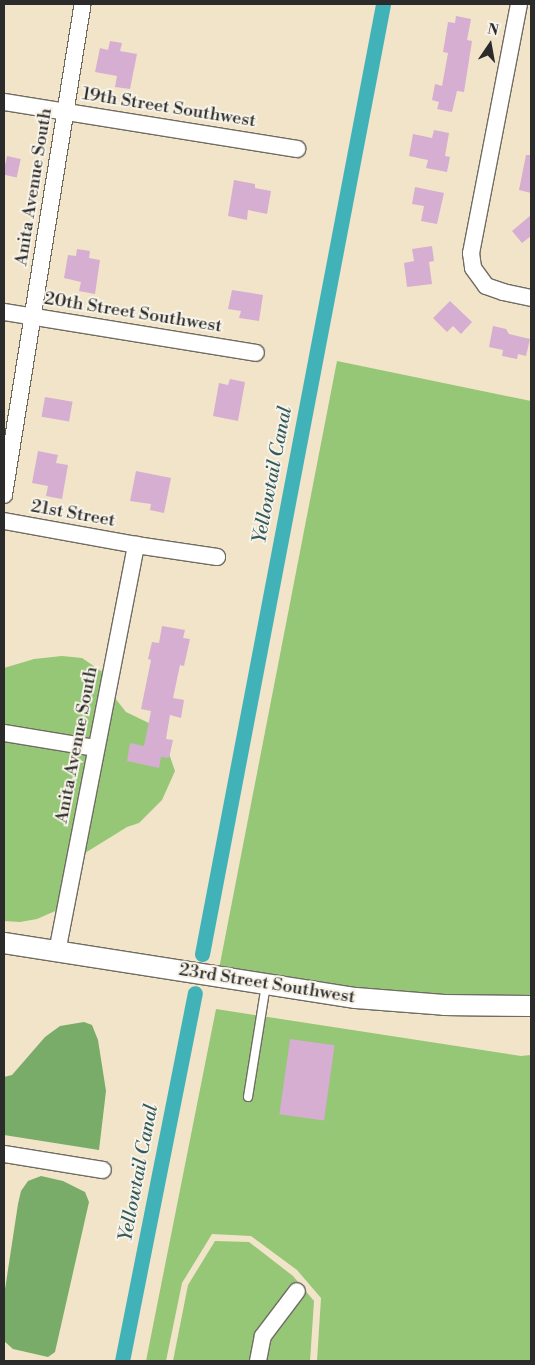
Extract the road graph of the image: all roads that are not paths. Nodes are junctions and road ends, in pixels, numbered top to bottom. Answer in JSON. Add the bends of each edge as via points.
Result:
{"nodes":[{"id":1,"x":83,"y":4,"type":"edge"},
{"id":2,"x":519,"y":4,"type":"edge"},
{"id":3,"x":4,"y":102,"type":"edge"},
{"id":4,"x":66,"y":112,"type":"junction"},
{"id":5,"x":298,"y":150,"type":"dead end"},
{"id":6,"x":531,"y":298,"type":"edge"},
{"id":7,"x":4,"y":312,"type":"edge"},
{"id":8,"x":32,"y":317,"type":"junction"},
{"id":9,"x":256,"y":353,"type":"dead end"},
{"id":10,"x":4,"y":495,"type":"edge"},
{"id":11,"x":4,"y":521,"type":"edge"},
{"id":12,"x":136,"y":545,"type":"junction"},
{"id":13,"x":217,"y":557,"type":"dead end"},
{"id":14,"x":4,"y":733,"type":"edge"},
{"id":15,"x":96,"y":748,"type":"junction"},
{"id":16,"x":4,"y":943,"type":"edge"},
{"id":17,"x":58,"y":952,"type":"junction"},
{"id":18,"x":266,"y":985,"type":"junction"},
{"id":19,"x":531,"y":1006,"type":"edge"},
{"id":20,"x":248,"y":1097,"type":"dead end"},
{"id":21,"x":4,"y":1154,"type":"edge"},
{"id":22,"x":103,"y":1170,"type":"dead end"},
{"id":23,"x":297,"y":1291,"type":"dead end"},
{"id":24,"x":258,"y":1361,"type":"edge"}],
"edges":[{"from":1,"to":4,"type":"street","name":"Anita Avenue South"},
{"from":2,"to":6,"type":"street","via":[[471,253],[473,268],[486,286]]},
{"from":3,"to":4,"type":"street","name":"19th Street Southwest"},
{"from":4,"to":5,"type":"street","name":"19th Street Southwest"},
{"from":4,"to":8,"type":"street","name":"Anita Avenue South"},
{"from":7,"to":8,"type":"street","name":"20th Street Southwest"},
{"from":8,"to":9,"type":"street","name":"20th Street Southwest"},
{"from":8,"to":10,"type":"street","name":"Anita Avenue South"},
{"from":11,"to":12,"type":"street","name":"21st Street"},
{"from":12,"to":13,"type":"street","name":"21st Street"},
{"from":12,"to":15,"type":"street","name":"Anita Avenue South"},
{"from":14,"to":15,"type":"street"},
{"from":15,"to":17,"type":"street","name":"Anita Avenue South"},
{"from":16,"to":17,"type":"street","name":"23rd Street Southwest"},
{"from":17,"to":18,"type":"street","name":"23rd Street Southwest"},
{"from":18,"to":19,"type":"street","name":"23rd Street Southwest","via":[[411,1003]]},
{"from":18,"to":20,"type":"lane"},
{"from":21,"to":22,"type":"street"},
{"from":23,"to":24,"type":"street","via":[[263,1336]]}]}
